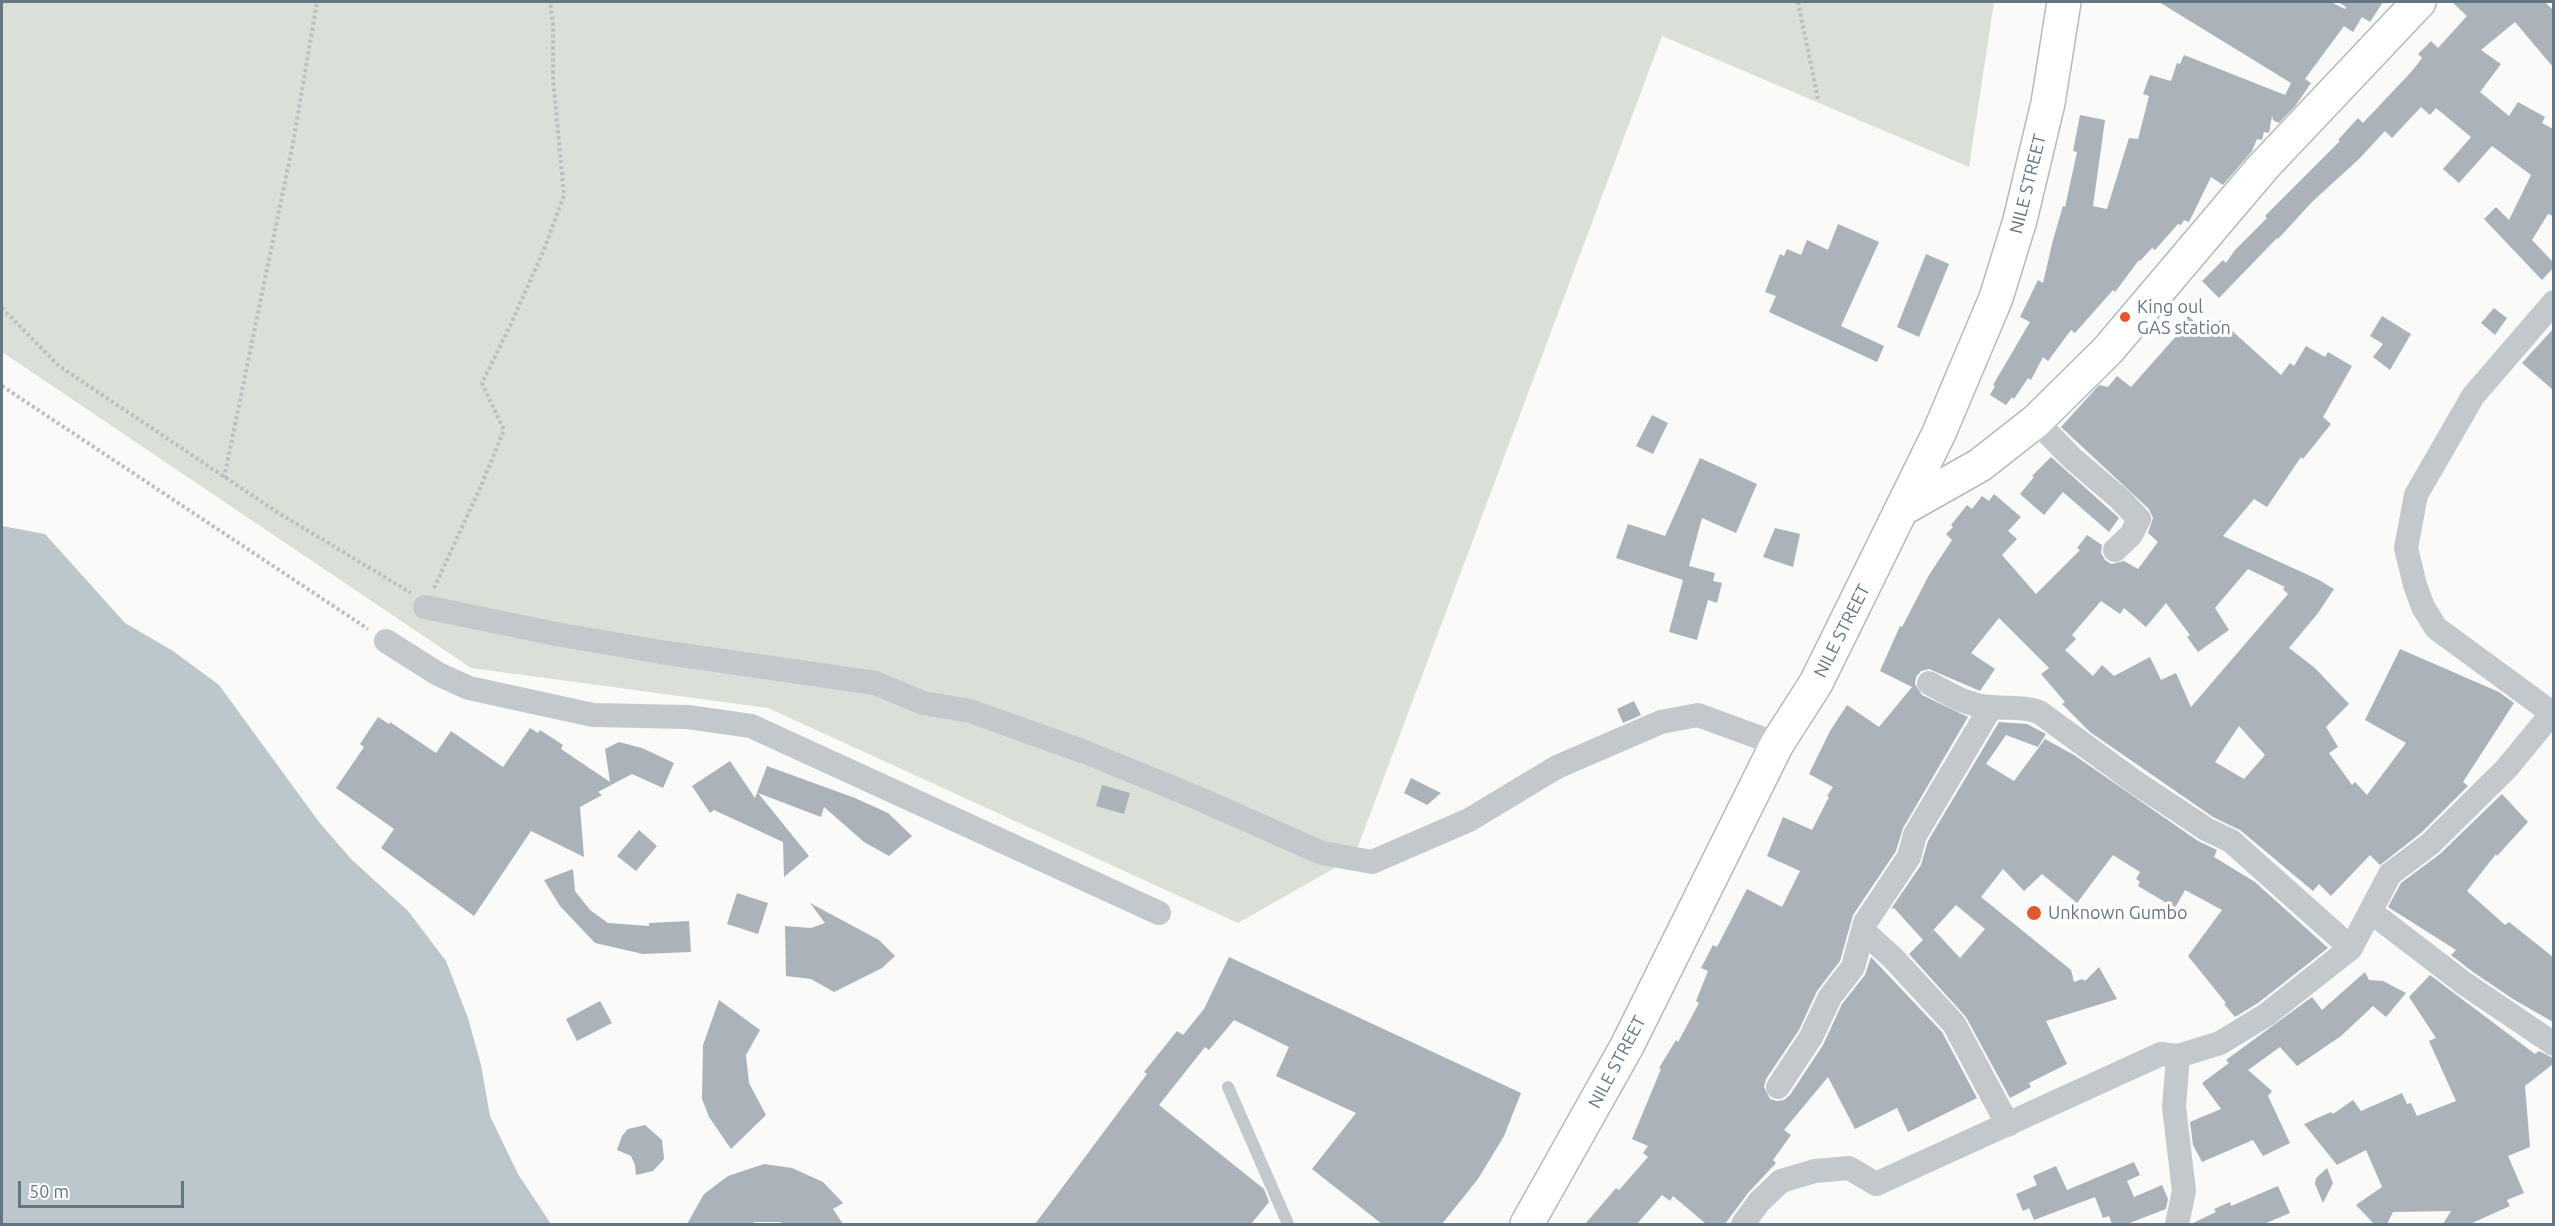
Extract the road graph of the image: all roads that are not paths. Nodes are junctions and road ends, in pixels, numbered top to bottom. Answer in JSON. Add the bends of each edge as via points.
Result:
{"nodes":[{"id":1,"x":2064,"y":2,"type":"edge"},
{"id":2,"x":2420,"y":2,"type":"edge"},
{"id":3,"x":2553,"y":302,"type":"edge"},
{"id":4,"x":2036,"y":420,"type":"junction"},
{"id":5,"x":1904,"y":508,"type":"junction"},
{"id":6,"x":2115,"y":550,"type":"dead end"},
{"id":7,"x":425,"y":607,"type":"road end"},
{"id":8,"x":386,"y":640,"type":"road end"},
{"id":9,"x":1929,"y":682,"type":"dead end"},
{"id":10,"x":1991,"y":707,"type":"junction"},
{"id":11,"x":2553,"y":712,"type":"edge"},
{"id":12,"x":1777,"y":744,"type":"junction"},
{"id":13,"x":2371,"y":912,"type":"junction"},
{"id":14,"x":1159,"y":913,"type":"dead end"},
{"id":15,"x":1863,"y":931,"type":"junction"},
{"id":16,"x":2351,"y":948,"type":"junction"},
{"id":17,"x":2553,"y":1044,"type":"edge"},
{"id":18,"x":2178,"y":1056,"type":"junction"},
{"id":19,"x":1227,"y":1087,"type":"dead end"},
{"id":20,"x":1778,"y":1087,"type":"dead end"},
{"id":21,"x":2008,"y":1125,"type":"junction"},
{"id":22,"x":1288,"y":1224,"type":"edge"},
{"id":23,"x":1527,"y":1224,"type":"edge"},
{"id":24,"x":1743,"y":1224,"type":"edge"},
{"id":25,"x":2177,"y":1224,"type":"edge"}],
"edges":[{"from":1,"to":5,"type":"main road","name":"NILE STREET","via":[[2048,103],[1996,298]]},
{"from":2,"to":4,"type":"main road","via":[[2263,166],[2108,350]]},
{"from":3,"to":11,"type":"street","via":[[2473,396],[2416,495],[2406,548],[2423,607],[2436,628]]},
{"from":4,"to":5,"type":"main road","via":[[1980,465]]},
{"from":4,"to":6,"type":"street","via":[[2139,519],[2132,535]]},
{"from":5,"to":12,"type":"main road","name":"NILE STREET","via":[[1816,683]]},
{"from":7,"to":12,"type":"street","via":[[650,650],[875,682],[923,703],[970,711],[1085,752],[1322,852],[1372,862],[1469,820],[1557,767],[1661,722],[1698,715]]},
{"from":8,"to":14,"type":"street","via":[[438,674],[469,688],[593,715],[687,717],[751,726]]},
{"from":9,"to":10,"type":"street","via":[[1964,702]]},
{"from":10,"to":15,"type":"street","via":[[1915,835],[1909,857]]},
{"from":10,"to":16,"type":"street","via":[[2024,707],[2039,712],[2135,782],[2231,841]]},
{"from":11,"to":13,"type":"street","via":[[2506,769],[2430,844],[2390,874]]},
{"from":12,"to":23,"type":"main road","name":"NILE STREET","via":[[1627,1046]]},
{"from":13,"to":16,"type":"street"},
{"from":13,"to":17,"type":"street","via":[[2465,984]]},
{"from":15,"to":20,"type":"street","via":[[1853,967],[1830,997],[1811,1037]]},
{"from":15,"to":21,"type":"street","via":[[1954,1024]]},
{"from":16,"to":18,"type":"street","via":[[2266,1015],[2220,1042]]},
{"from":18,"to":21,"type":"street","via":[[2161,1054]]},
{"from":18,"to":25,"type":"street","via":[[2174,1107],[2184,1191]]},
{"from":19,"to":22,"type":"lane"},
{"from":21,"to":24,"type":"street","via":[[1876,1184],[1849,1168],[1815,1171],[1781,1181]]}]}
